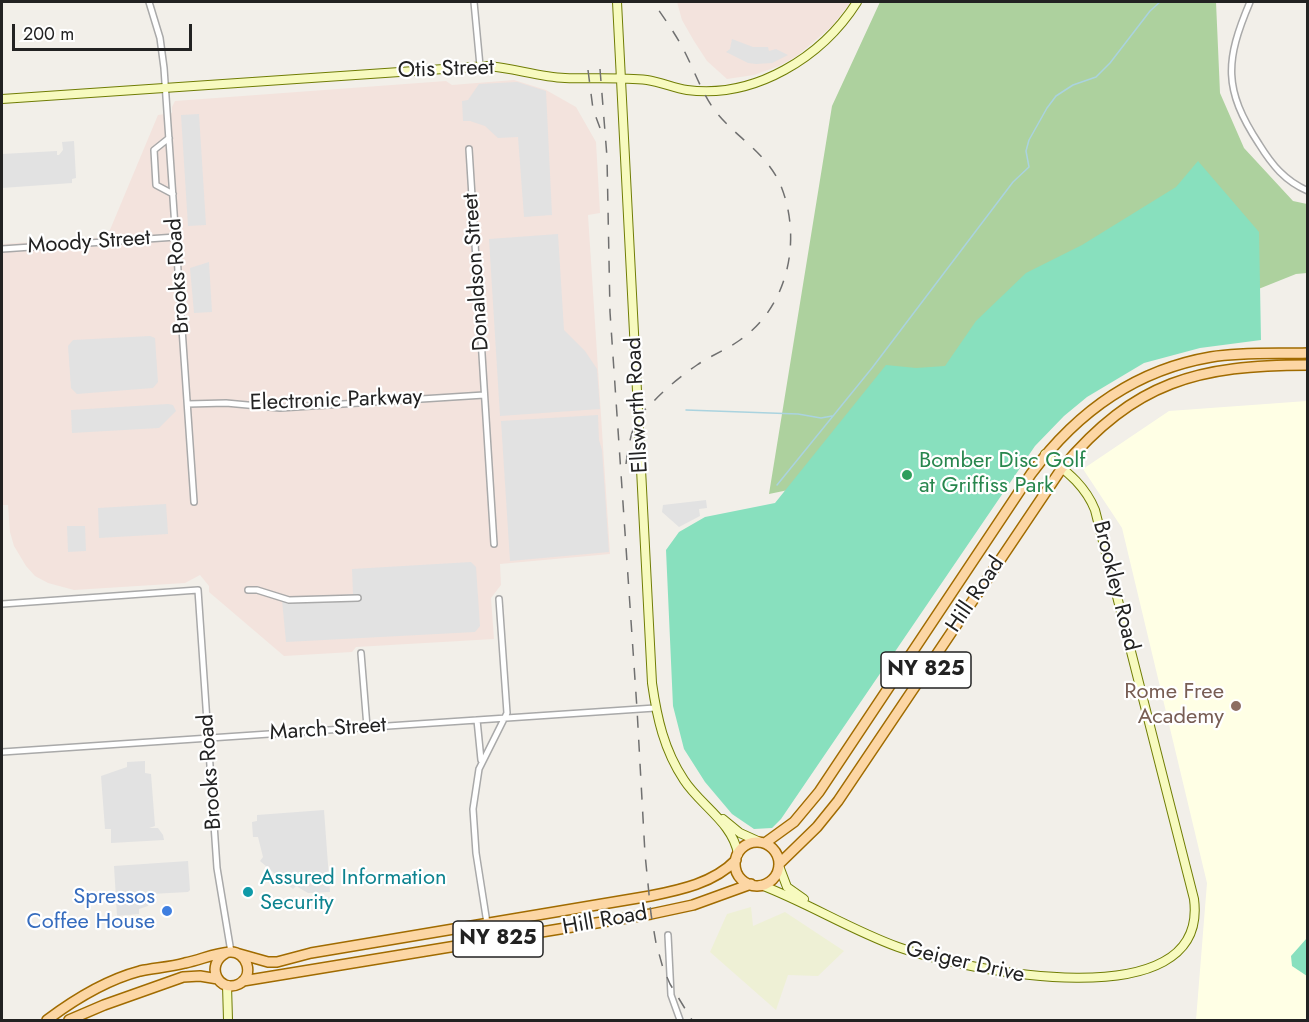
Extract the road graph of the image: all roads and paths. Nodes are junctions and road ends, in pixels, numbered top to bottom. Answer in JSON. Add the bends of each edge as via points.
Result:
{"nodes":[{"id":1,"x":149,"y":2,"type":"edge"},
{"id":2,"x":474,"y":2,"type":"edge"},
{"id":3,"x":616,"y":2,"type":"edge"},
{"id":4,"x":857,"y":2,"type":"edge"},
{"id":5,"x":1250,"y":2,"type":"edge"},
{"id":6,"x":480,"y":66,"type":"junction"},
{"id":7,"x":620,"y":78,"type":"junction"},
{"id":8,"x":166,"y":89,"type":"junction"},
{"id":9,"x":2,"y":99,"type":"edge"},
{"id":10,"x":169,"y":138,"type":"junction"},
{"id":11,"x":469,"y":148,"type":"dead end"},
{"id":12,"x":1308,"y":191,"type":"edge"},
{"id":13,"x":173,"y":194,"type":"junction"},
{"id":14,"x":176,"y":237,"type":"junction"},
{"id":15,"x":2,"y":249,"type":"edge"},
{"id":16,"x":1308,"y":353,"type":"edge"},
{"id":17,"x":1308,"y":365,"type":"edge"},
{"id":18,"x":484,"y":395,"type":"junction"},
{"id":19,"x":188,"y":404,"type":"junction"},
{"id":20,"x":1046,"y":454,"type":"junction"},
{"id":21,"x":1062,"y":468,"type":"junction"},
{"id":22,"x":194,"y":502,"type":"dead end"},
{"id":23,"x":494,"y":544,"type":"dead end"},
{"id":24,"x":248,"y":590,"type":"dead end"},
{"id":25,"x":358,"y":598,"type":"dead end"},
{"id":26,"x":499,"y":598,"type":"dead end"},
{"id":27,"x":2,"y":604,"type":"edge"},
{"id":28,"x":361,"y":653,"type":"dead end"},
{"id":29,"x":656,"y":708,"type":"junction"},
{"id":30,"x":505,"y":718,"type":"junction"},
{"id":31,"x":477,"y":720,"type":"junction"},
{"id":32,"x":367,"y":727,"type":"junction"},
{"id":33,"x":208,"y":738,"type":"junction"},
{"id":34,"x":2,"y":752,"type":"edge"},
{"id":35,"x":481,"y":762,"type":"junction"},
{"id":36,"x":698,"y":798,"type":"junction"},
{"id":37,"x":762,"y":843,"type":"junction"},
{"id":38,"x":737,"y":857,"type":"junction"},
{"id":39,"x":779,"y":865,"type":"junction"},
{"id":40,"x":751,"y":884,"type":"junction"},
{"id":41,"x":761,"y":885,"type":"junction"},
{"id":42,"x":815,"y":908,"type":"junction"},
{"id":43,"x":1195,"y":910,"type":"joint"},
{"id":44,"x":487,"y":923,"type":"junction"},
{"id":45,"x":668,"y":934,"type":"dead end"},
{"id":46,"x":231,"y":953,"type":"junction"},
{"id":47,"x":218,"y":979,"type":"junction"},
{"id":48,"x":243,"y":981,"type":"junction"},
{"id":49,"x":227,"y":985,"type":"junction"},
{"id":50,"x":47,"y":1020,"type":"edge"},
{"id":51,"x":69,"y":1020,"type":"edge"},
{"id":52,"x":228,"y":1020,"type":"edge"},
{"id":53,"x":680,"y":1020,"type":"edge"}],
"edges":[{"from":1,"to":8,"type":"street","name":"Brooks Road","via":[[160,38]]},
{"from":2,"to":6,"type":"street"},
{"from":3,"to":7,"type":"street","name":"Ellsworth Road"},
{"from":4,"to":7,"type":"street","name":"Otis Street","via":[[824,43],[803,60],[751,83],[709,91]]},
{"from":5,"to":12,"type":"street","via":[[1232,54],[1234,96],[1269,160],[1281,175]]},
{"from":6,"to":7,"type":"street","name":"Otis Street","via":[[564,78]]},
{"from":6,"to":8,"type":"street","name":"Otis Street"},
{"from":7,"to":29,"type":"street","name":"Ellsworth Road"},
{"from":8,"to":9,"type":"street","name":"Otis Street"},
{"from":8,"to":10,"type":"street","name":"Brooks Road"},
{"from":10,"to":13,"type":"street","name":"Brooks Road"},
{"from":10,"to":13,"type":"street","name":"Brooks Road","via":[[154,150],[154,162],[156,185]]},
{"from":11,"to":18,"type":"street","name":"Donaldson Street"},
{"from":13,"to":14,"type":"street","name":"Brooks Road"},
{"from":14,"to":15,"type":"street","name":"Moody Street"},
{"from":14,"to":19,"type":"street","name":"Brooks Road"},
{"from":16,"to":20,"type":"main road","number":"NY 825","via":[[1211,357],[1161,370],[1113,394],[1085,414]]},
{"from":17,"to":21,"type":"main road","number":"NY 825","via":[[1243,366],[1162,387],[1094,432]]},
{"from":18,"to":19,"type":"street","name":"Electronic Parkway","via":[[280,408]]},
{"from":18,"to":23,"type":"street","name":"Donaldson Street"},
{"from":19,"to":22,"type":"street","name":"Brooks Road"},
{"from":20,"to":21,"type":"street","name":"Brookley Road"},
{"from":20,"to":37,"type":"main road","name":"Hill Road","number":"NY 825","via":[[819,792],[794,822]]},
{"from":21,"to":39,"type":"main road","name":"Hill Road","number":"NY 825","via":[[838,801]]},
{"from":21,"to":43,"type":"street","name":"Brookley Road","via":[[1087,493],[1095,510]]},
{"from":24,"to":25,"type":"street","via":[[290,600]]},
{"from":26,"to":30,"type":"street"},
{"from":27,"to":33,"type":"street","name":"Brooks Road","via":[[198,590]]},
{"from":28,"to":32,"type":"street"},
{"from":29,"to":30,"type":"street","name":"March Street"},
{"from":29,"to":36,"type":"street","name":"Ellsworth Road","via":[[669,754]]},
{"from":30,"to":31,"type":"street","name":"March Street"},
{"from":30,"to":35,"type":"street"},
{"from":31,"to":32,"type":"street","name":"March Street"},
{"from":31,"to":35,"type":"street"},
{"from":32,"to":33,"type":"street","name":"March Street"},
{"from":33,"to":34,"type":"street","name":"March Street"},
{"from":33,"to":46,"type":"street","name":"Brooks Road","via":[[219,882]]},
{"from":35,"to":44,"type":"street","via":[[473,795],[473,822]]},
{"from":36,"to":37,"type":"street","name":"Ellsworth Road","via":[[740,833]]},
{"from":36,"to":38,"type":"street","name":"Ellsworth Road","via":[[733,838]]},
{"from":37,"to":38,"type":"main road","number":"NY 825","via":[[747,845]]},
{"from":37,"to":39,"type":"main road","via":[[775,851]]},
{"from":38,"to":40,"type":"main road","via":[[741,878]]},
{"from":38,"to":44,"type":"main road","name":"Hill Road","number":"NY 825","via":[[717,876],[668,892]]},
{"from":39,"to":41,"type":"main road","number":"NY 825","via":[[773,879]]},
{"from":39,"to":42,"type":"street","name":"Geiger Drive","via":[[787,886]]},
{"from":40,"to":41,"type":"main road","number":"NY 825"},
{"from":40,"to":48,"type":"main road","name":"Hill Road","number":"NY 825","via":[[693,905],[651,914]]},
{"from":41,"to":42,"type":"street","name":"Geiger Drive"},
{"from":42,"to":43,"type":"street","name":"Geiger Drive","via":[[869,935],[922,955],[982,971],[1059,981],[1123,980],[1168,963],[1180,952],[1193,929]]},
{"from":44,"to":46,"type":"main road","name":"Hill Road","number":"NY 825","via":[[277,962]]},
{"from":45,"to":53,"type":"street","via":[[671,995]]},
{"from":46,"to":47,"type":"main road","via":[[221,956],[215,964]]},
{"from":46,"to":48,"type":"main road","via":[[242,956],[248,965]]},
{"from":46,"to":50,"type":"main road","name":"Hill Road","number":"NY 825","via":[[121,977]]},
{"from":47,"to":49,"type":"main road"},
{"from":47,"to":51,"type":"main road","via":[[183,977]]},
{"from":48,"to":49,"type":"main road","number":"NY 825"},
{"from":49,"to":52,"type":"street"}]}
